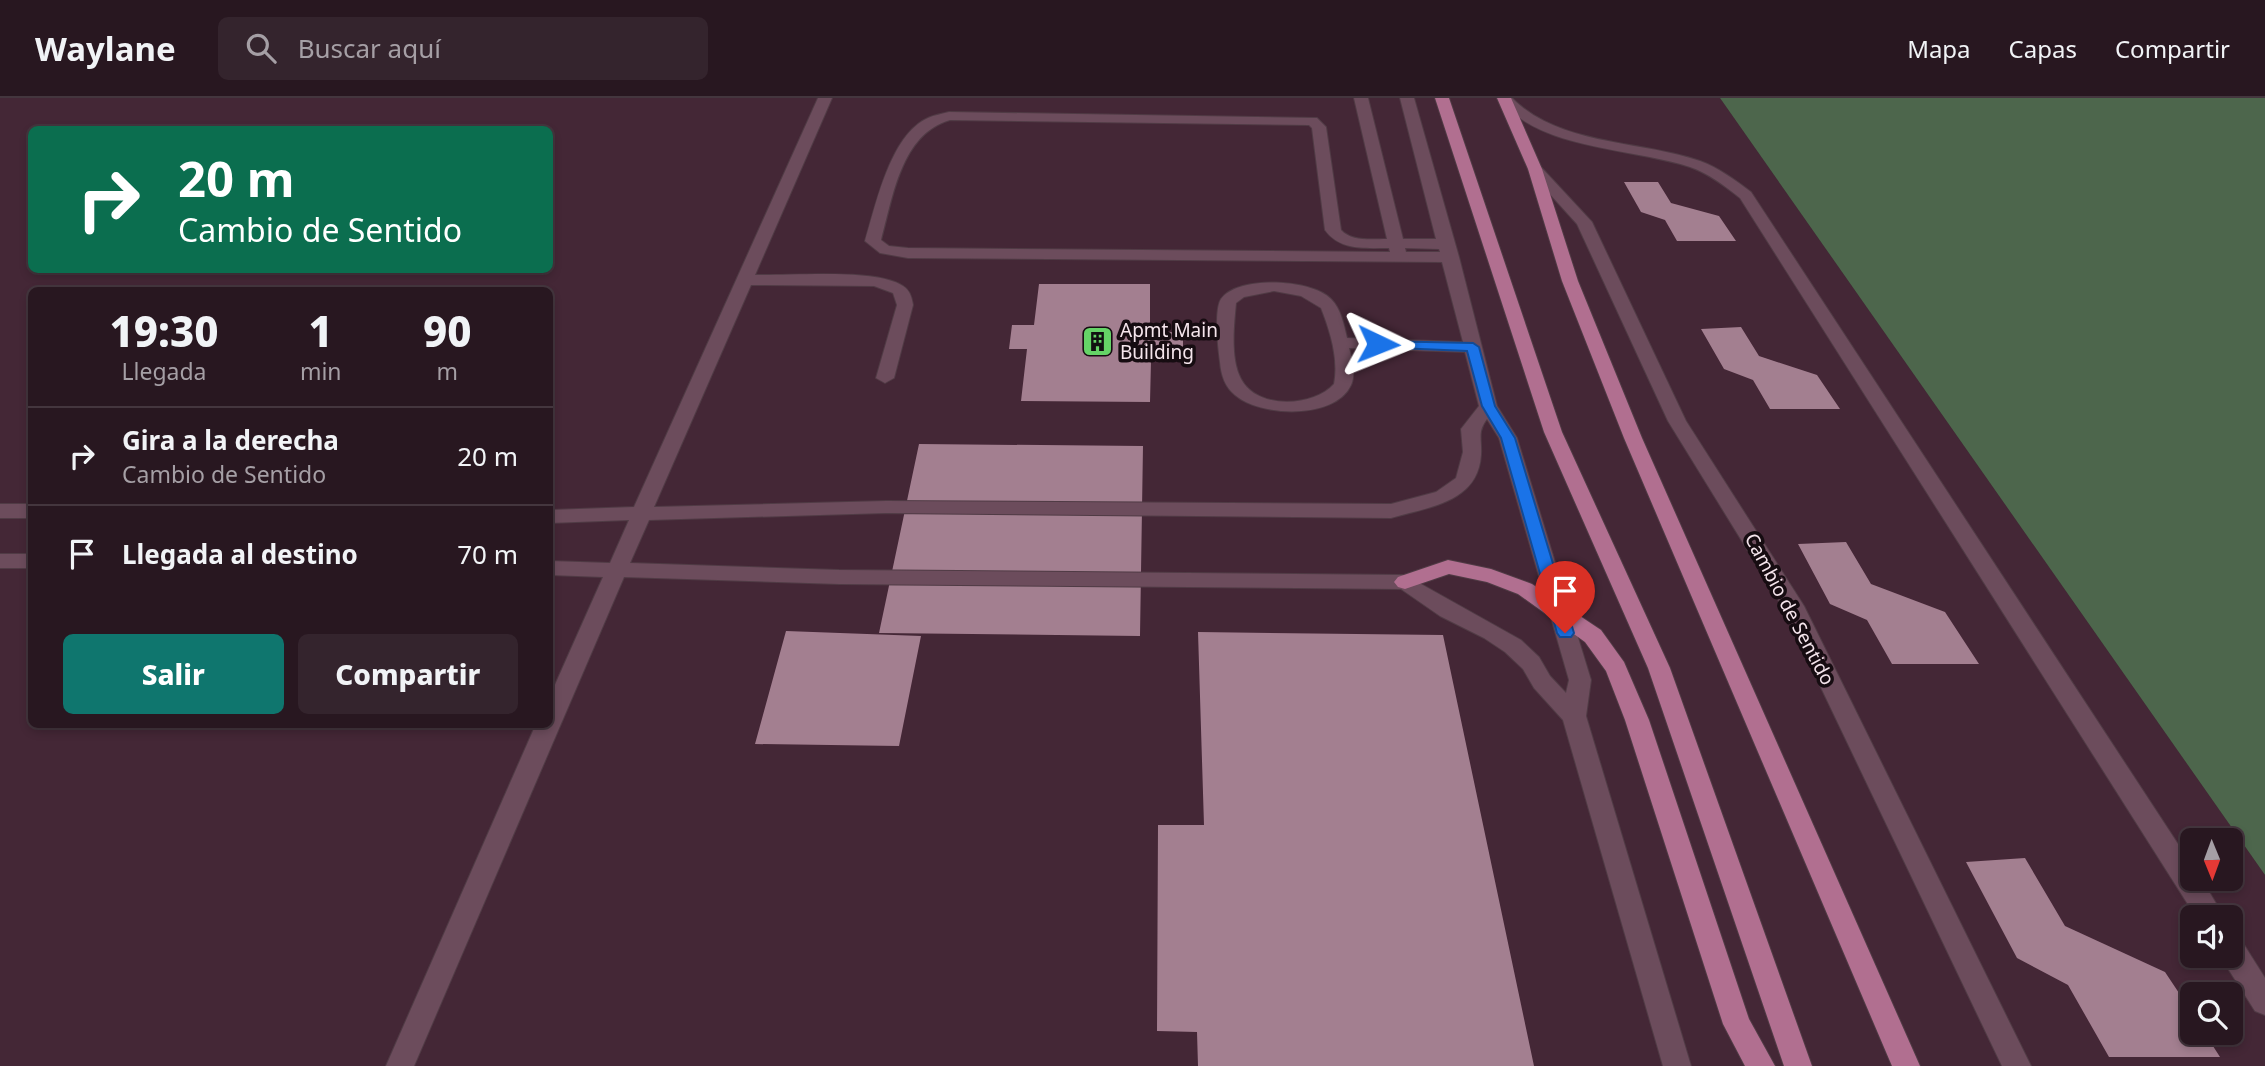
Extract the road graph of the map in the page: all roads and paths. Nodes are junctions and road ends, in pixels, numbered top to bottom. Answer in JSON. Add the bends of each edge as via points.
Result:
{"nodes":[{"id":1,"x":825,"y":98,"type":"edge"},
{"id":2,"x":1361,"y":98,"type":"edge"},
{"id":3,"x":1406,"y":98,"type":"edge"},
{"id":4,"x":1441,"y":98,"type":"edge"},
{"id":5,"x":1505,"y":98,"type":"edge"},
{"id":6,"x":1535,"y":169,"type":"junction"},
{"id":7,"x":1338,"y":237,"type":"junction"},
{"id":8,"x":1397,"y":250,"type":"junction"},
{"id":9,"x":1449,"y":250,"type":"junction"},
{"id":10,"x":1307,"y":256,"type":"junction"},
{"id":11,"x":744,"y":280,"type":"junction"},
{"id":12,"x":1339,"y":343,"type":"junction"},
{"id":13,"x":1473,"y":347,"type":"junction"},
{"id":14,"x":885,"y":378,"type":"dead end"},
{"id":15,"x":1489,"y":406,"type":"junction"},
{"id":16,"x":0,"y":511,"type":"edge"},
{"id":17,"x":28,"y":511,"type":"edge"},
{"id":18,"x":641,"y":514,"type":"junction"},
{"id":19,"x":553,"y":516,"type":"edge"},
{"id":20,"x":0,"y":561,"type":"edge"},
{"id":21,"x":28,"y":561,"type":"edge"},
{"id":22,"x":553,"y":568,"type":"edge"},
{"id":23,"x":615,"y":570,"type":"junction"},
{"id":24,"x":1405,"y":582,"type":"junction"},
{"id":25,"x":1558,"y":609,"type":"junction"},
{"id":26,"x":553,"y":714,"type":"edge"},
{"id":27,"x":1574,"y":716,"type":"junction"},
{"id":28,"x":547,"y":728,"type":"edge"},
{"id":29,"x":2203,"y":905,"type":"edge"},
{"id":30,"x":2243,"y":968,"type":"edge"},
{"id":31,"x":2265,"y":1002,"type":"edge"},
{"id":32,"x":400,"y":1066,"type":"edge"},
{"id":33,"x":1677,"y":1066,"type":"edge"},
{"id":34,"x":1761,"y":1066,"type":"edge"},
{"id":35,"x":1798,"y":1066,"type":"edge"},
{"id":36,"x":1906,"y":1066,"type":"edge"},
{"id":37,"x":2017,"y":1066,"type":"edge"}],
"edges":[{"from":1,"to":11,"type":"street"},
{"from":2,"to":8,"type":"street"},
{"from":3,"to":9,"type":"street"},
{"from":4,"to":35,"type":"main road","via":[[1553,432],[1659,668]]},
{"from":5,"to":6,"type":"main road"},
{"from":5,"to":29,"type":"street","via":[[1527,118],[1551,130],[1696,164],[1746,195]]},
{"from":6,"to":36,"type":"main road","via":[[1570,281],[1633,438]]},
{"from":6,"to":37,"type":"street","name":"Cambio de Sentido","via":[[1584,222],[1677,421],[1793,607]]},
{"from":7,"to":8,"type":"street"},
{"from":7,"to":10,"type":"street"},
{"from":7,"to":10,"type":"street","via":[[1333,230],[1319,127],[1312,121],[949,117],[929,121],[900,153],[873,241],[885,250],[908,253]]},
{"from":8,"to":9,"type":"street"},
{"from":8,"to":10,"type":"street"},
{"from":9,"to":13,"type":"street"},
{"from":11,"to":14,"type":"street","via":[[876,281],[899,290],[905,305]]},
{"from":11,"to":18,"type":"street"},
{"from":12,"to":12,"type":"street","via":[[1333,311],[1310,293],[1265,287],[1239,293],[1228,301],[1230,373],[1245,395],[1262,402],[1302,406],[1335,394],[1344,373]]},
{"from":12,"to":13,"type":"street"},
{"from":13,"to":15,"type":"street"},
{"from":15,"to":18,"type":"street","via":[[1471,429],[1474,463],[1463,484],[1447,495],[1391,511],[886,507]]},
{"from":15,"to":25,"type":"street","via":[[1508,438]]},
{"from":16,"to":17,"type":"street"},
{"from":18,"to":19,"type":"street"},
{"from":18,"to":23,"type":"street"},
{"from":20,"to":21,"type":"street"},
{"from":22,"to":23,"type":"street"},
{"from":23,"to":24,"type":"street","via":[[839,577]]},
{"from":23,"to":26,"type":"street"},
{"from":24,"to":25,"type":"main road","via":[[1448,567],[1491,576]]},
{"from":24,"to":27,"type":"street","via":[[1513,646]]},
{"from":25,"to":27,"type":"street","via":[[1580,680]]},
{"from":25,"to":34,"type":"main road","via":[[1593,636],[1616,668],[1737,1024]]},
{"from":27,"to":33,"type":"street"},
{"from":28,"to":32,"type":"street"},
{"from":30,"to":31,"type":"street"}]}
